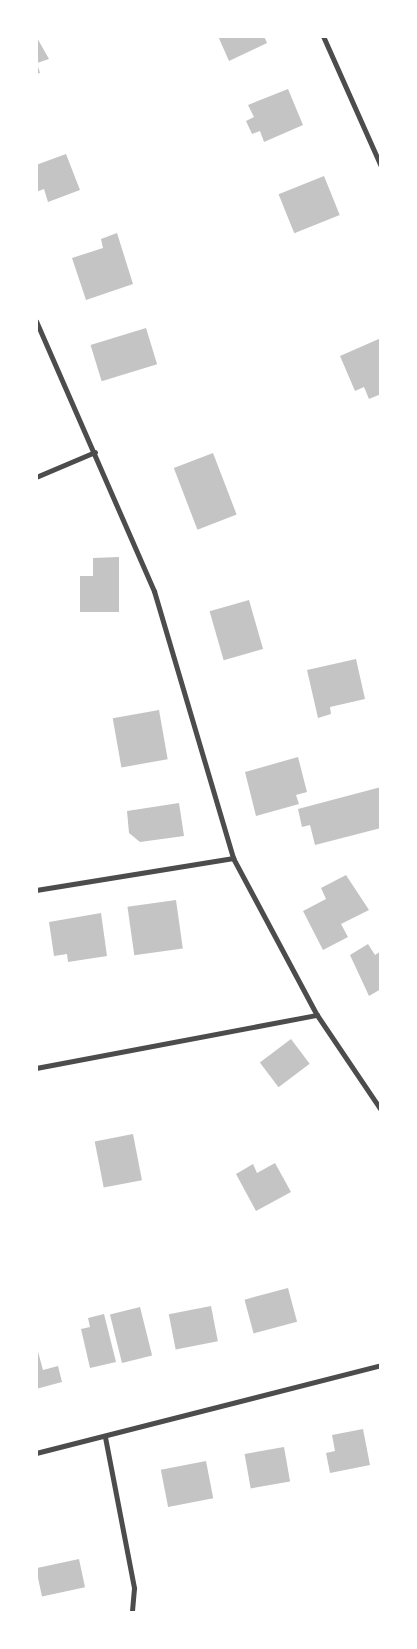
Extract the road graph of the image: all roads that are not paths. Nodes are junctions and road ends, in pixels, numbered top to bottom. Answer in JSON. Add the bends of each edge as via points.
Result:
{"nodes":[{"id":1,"x":323,"y":36,"type":"edge"},
{"id":2,"x":381,"y":166,"type":"edge"},
{"id":3,"x":36,"y":321,"type":"edge"},
{"id":4,"x":95,"y":452,"type":"junction"},
{"id":5,"x":36,"y":477,"type":"edge"},
{"id":6,"x":233,"y":858,"type":"junction"},
{"id":7,"x":36,"y":890,"type":"edge"},
{"id":8,"x":317,"y":1015,"type":"junction"},
{"id":9,"x":36,"y":1068,"type":"edge"},
{"id":10,"x":381,"y":1110,"type":"edge"},
{"id":11,"x":381,"y":1365,"type":"edge"},
{"id":12,"x":105,"y":1437,"type":"junction"},
{"id":13,"x":36,"y":1453,"type":"edge"},
{"id":14,"x":132,"y":1613,"type":"edge"}],
"edges":[{"from":1,"to":2,"type":"street"},
{"from":3,"to":4,"type":"street"},
{"from":4,"to":5,"type":"street"},
{"from":4,"to":6,"type":"street","via":[[154,591]]},
{"from":6,"to":7,"type":"street"},
{"from":6,"to":8,"type":"street"},
{"from":8,"to":9,"type":"street"},
{"from":8,"to":10,"type":"street"},
{"from":11,"to":12,"type":"street"},
{"from":12,"to":13,"type":"street"},
{"from":12,"to":14,"type":"street","via":[[134,1588]]}]}
